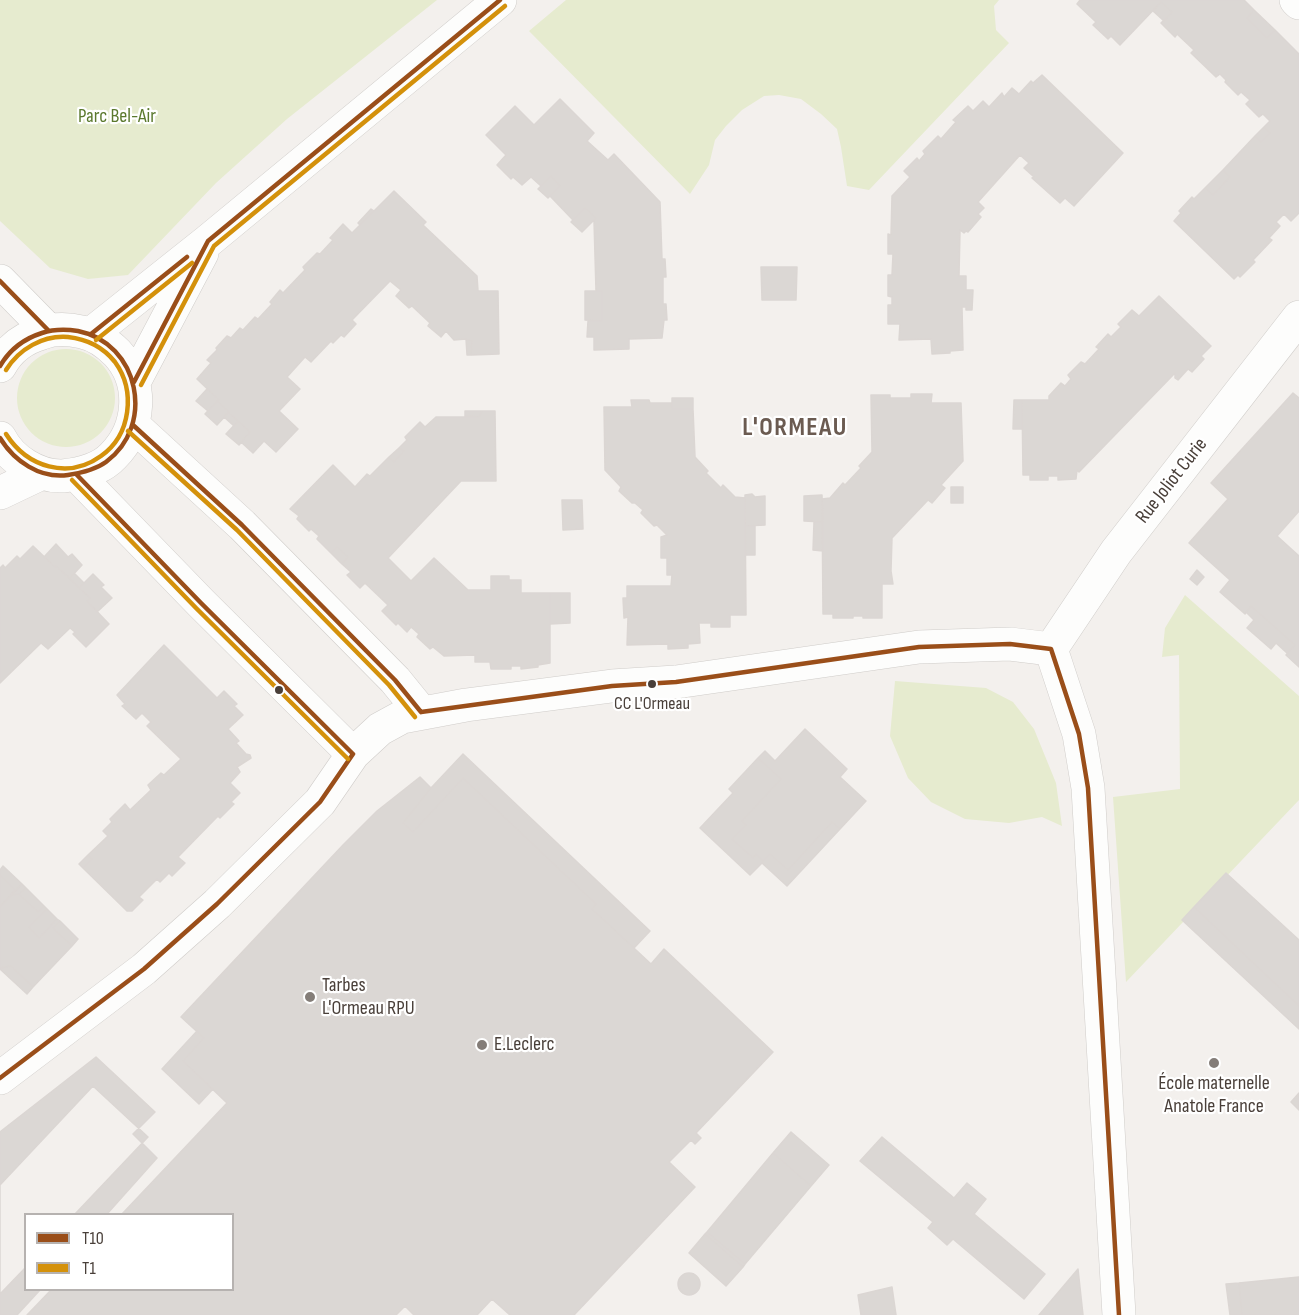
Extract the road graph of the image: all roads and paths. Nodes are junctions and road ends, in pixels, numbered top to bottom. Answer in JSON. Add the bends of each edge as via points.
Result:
{"nodes":[{"id":1,"x":500,"y":0,"type":"edge"},
{"id":2,"x":208,"y":241,"type":"junction"},
{"id":3,"x":0,"y":280,"type":"edge"},
{"id":4,"x":1299,"y":317,"type":"edge"},
{"id":5,"x":48,"y":330,"type":"junction"},
{"id":6,"x":91,"y":334,"type":"junction"},
{"id":7,"x":0,"y":366,"type":"edge"},
{"id":8,"x":134,"y":382,"type":"junction"},
{"id":9,"x":133,"y":425,"type":"junction"},
{"id":10,"x":0,"y":438,"type":"edge"},
{"id":11,"x":42,"y":473,"type":"junction"},
{"id":12,"x":77,"y":475,"type":"junction"},
{"id":13,"x":0,"y":493,"type":"edge"},
{"id":14,"x":1051,"y":649,"type":"junction"},
{"id":15,"x":421,"y":712,"type":"junction"},
{"id":16,"x":353,"y":754,"type":"junction"},
{"id":17,"x":0,"y":1078,"type":"edge"},
{"id":18,"x":1119,"y":1315,"type":"edge"}],
"edges":[{"from":1,"to":2,"type":"street"},
{"from":2,"to":6,"type":"street"},
{"from":2,"to":8,"type":"street"},
{"from":3,"to":5,"type":"street"},
{"from":4,"to":14,"type":"street","name":"Rue Joliot Curie","via":[[1116,552]]},
{"from":5,"to":6,"type":"street","via":[[70,329]]},
{"from":5,"to":7,"type":"street","via":[[14,347]]},
{"from":6,"to":8,"type":"street","via":[[125,362]]},
{"from":8,"to":9,"type":"street","via":[[137,404]]},
{"from":9,"to":12,"type":"street","via":[[112,458]]},
{"from":9,"to":15,"type":"street","via":[[242,525],[395,680]]},
{"from":10,"to":11,"type":"street","via":[[21,462]]},
{"from":11,"to":12,"type":"street"},
{"from":11,"to":13,"type":"street"},
{"from":12,"to":16,"type":"street"},
{"from":14,"to":15,"type":"street","via":[[1010,644],[919,647],[676,682],[601,687]]},
{"from":14,"to":18,"type":"street","via":[[1079,734],[1088,788]]},
{"from":15,"to":16,"type":"street","via":[[380,729]]},
{"from":16,"to":17,"type":"street","via":[[320,801],[217,904],[144,969]]}]}
